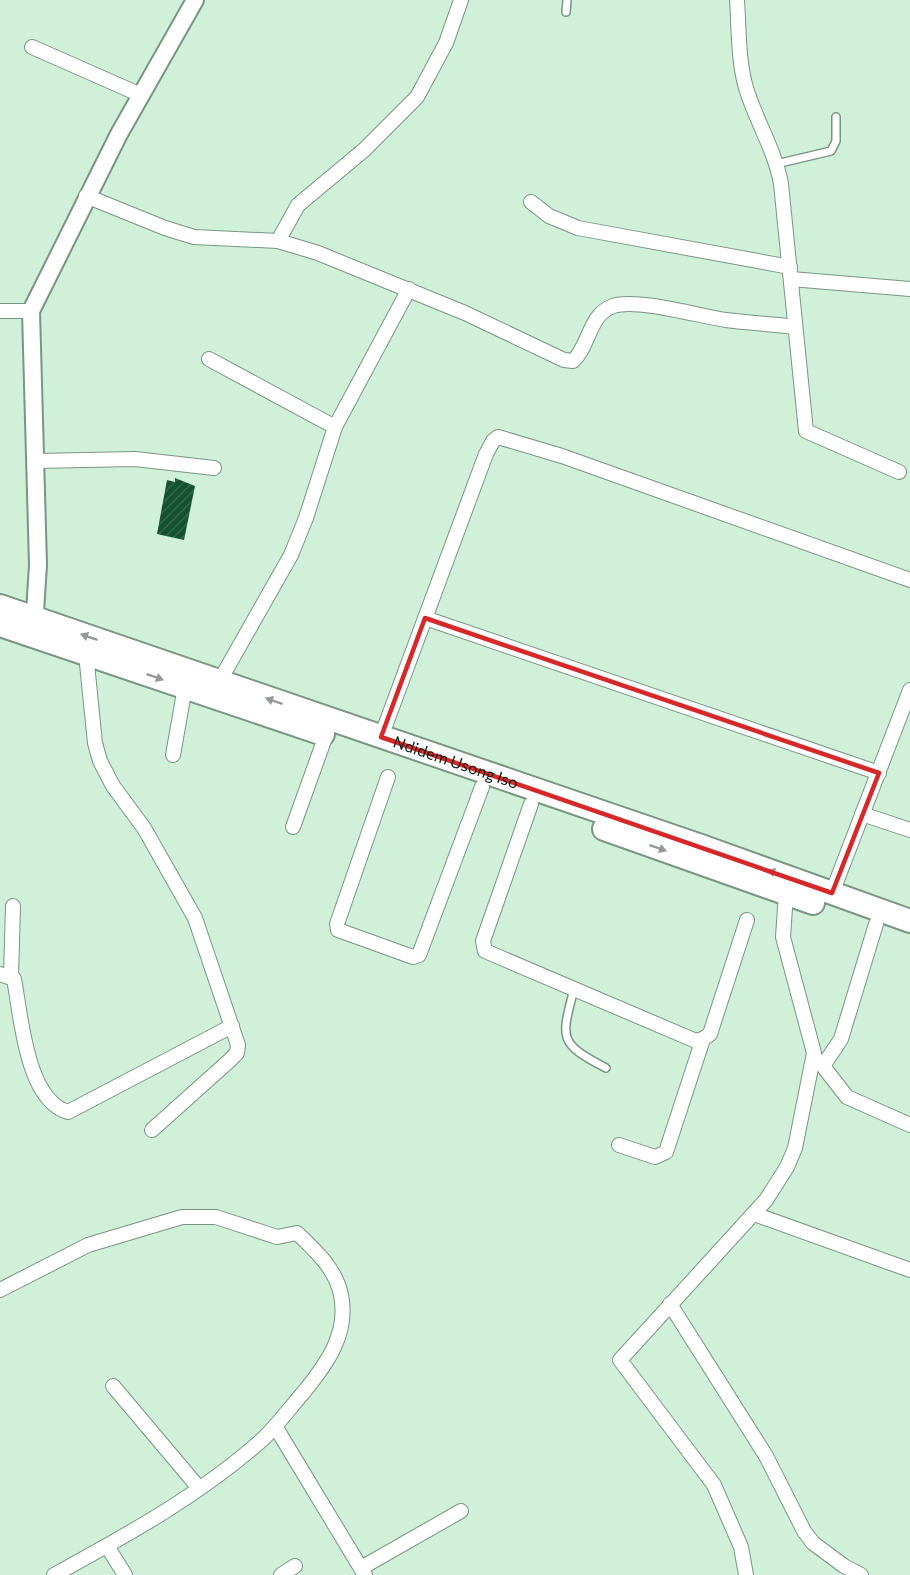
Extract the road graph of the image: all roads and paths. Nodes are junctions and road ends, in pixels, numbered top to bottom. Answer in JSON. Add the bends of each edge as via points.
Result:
{"nodes":[{"id":1,"x":195,"y":0,"type":"edge"},
{"id":2,"x":461,"y":0,"type":"edge"},
{"id":3,"x":567,"y":0,"type":"edge"},
{"id":4,"x":737,"y":0,"type":"edge"},
{"id":5,"x":566,"y":12,"type":"dead end"},
{"id":6,"x":32,"y":47,"type":"dead end"},
{"id":7,"x":141,"y":95,"type":"junction"},
{"id":8,"x":836,"y":117,"type":"dead end"},
{"id":9,"x":776,"y":164,"type":"junction"},
{"id":10,"x":86,"y":196,"type":"junction"},
{"id":11,"x":531,"y":202,"type":"dead end"},
{"id":12,"x":278,"y":241,"type":"junction"},
{"id":13,"x":790,"y":273,"type":"junction"},
{"id":14,"x":409,"y":289,"type":"junction"},
{"id":15,"x":910,"y":289,"type":"edge"},
{"id":16,"x":0,"y":311,"type":"edge"},
{"id":17,"x":31,"y":311,"type":"junction"},
{"id":18,"x":795,"y":327,"type":"junction"},
{"id":19,"x":209,"y":359,"type":"dead end"},
{"id":20,"x":335,"y":427,"type":"junction"},
{"id":21,"x":34,"y":461,"type":"junction"},
{"id":22,"x":214,"y":468,"type":"dead end"},
{"id":23,"x":899,"y":472,"type":"dead end"},
{"id":24,"x":910,"y":580,"type":"edge"},
{"id":25,"x":0,"y":606,"type":"edge"},
{"id":26,"x":424,"y":618,"type":"junction"},
{"id":27,"x":0,"y":625,"type":"edge"},
{"id":28,"x":34,"y":628,"type":"junction"},
{"id":29,"x":86,"y":654,"type":"junction"},
{"id":30,"x":219,"y":682,"type":"junction"},
{"id":31,"x":185,"y":687,"type":"junction"},
{"id":32,"x":910,"y":690,"type":"edge"},
{"id":33,"x":326,"y":735,"type":"junction"},
{"id":34,"x":381,"y":737,"type":"junction"},
{"id":35,"x":173,"y":755,"type":"dead end"},
{"id":36,"x":879,"y":773,"type":"junction"},
{"id":37,"x":388,"y":777,"type":"dead end"},
{"id":38,"x":482,"y":787,"type":"junction"},
{"id":39,"x":531,"y":804,"type":"junction"},
{"id":40,"x":862,"y":814,"type":"junction"},
{"id":41,"x":293,"y":827,"type":"dead end"},
{"id":42,"x":910,"y":830,"type":"edge"},
{"id":43,"x":786,"y":893,"type":"junction"},
{"id":44,"x":832,"y":893,"type":"junction"},
{"id":45,"x":13,"y":906,"type":"dead end"},
{"id":46,"x":747,"y":920,"type":"dead end"},
{"id":47,"x":910,"y":921,"type":"edge"},
{"id":48,"x":876,"y":924,"type":"junction"},
{"id":49,"x":910,"y":936,"type":"edge"},
{"id":50,"x":5,"y":975,"type":"edge"},
{"id":51,"x":574,"y":988,"type":"junction"},
{"id":52,"x":232,"y":1026,"type":"junction"},
{"id":53,"x":703,"y":1039,"type":"junction"},
{"id":54,"x":814,"y":1053,"type":"junction"},
{"id":55,"x":824,"y":1066,"type":"junction"},
{"id":56,"x":606,"y":1068,"type":"dead end"},
{"id":57,"x":910,"y":1125,"type":"edge"},
{"id":58,"x":152,"y":1130,"type":"dead end"},
{"id":59,"x":619,"y":1145,"type":"dead end"},
{"id":60,"x":754,"y":1214,"type":"junction"},
{"id":61,"x":910,"y":1270,"type":"edge"},
{"id":62,"x":0,"y":1290,"type":"edge"},
{"id":63,"x":670,"y":1304,"type":"junction"},
{"id":64,"x":113,"y":1386,"type":"dead end"},
{"id":65,"x":275,"y":1426,"type":"junction"},
{"id":66,"x":199,"y":1488,"type":"junction"},
{"id":67,"x":461,"y":1511,"type":"dead end"},
{"id":68,"x":107,"y":1546,"type":"junction"},
{"id":69,"x":295,"y":1566,"type":"dead end"},
{"id":70,"x":363,"y":1571,"type":"edge"},
{"id":71,"x":54,"y":1575,"type":"edge"},
{"id":72,"x":125,"y":1575,"type":"edge"},
{"id":73,"x":281,"y":1575,"type":"edge"},
{"id":74,"x":746,"y":1575,"type":"edge"},
{"id":75,"x":861,"y":1575,"type":"edge"}],
"edges":[{"from":1,"to":7,"type":"street"},
{"from":2,"to":12,"type":"street","via":[[446,43],[417,97],[364,150],[298,205]]},
{"from":3,"to":5,"type":"lane"},
{"from":4,"to":9,"type":"street","via":[[745,86]]},
{"from":6,"to":7,"type":"street"},
{"from":7,"to":10,"type":"street"},
{"from":8,"to":9,"type":"lane","via":[[837,141],[831,150]]},
{"from":9,"to":13,"type":"street"},
{"from":10,"to":12,"type":"street","via":[[194,237]]},
{"from":10,"to":17,"type":"street"},
{"from":11,"to":13,"type":"street","via":[[549,216],[578,228]]},
{"from":12,"to":14,"type":"street"},
{"from":13,"to":15,"type":"street"},
{"from":13,"to":18,"type":"street"},
{"from":14,"to":18,"type":"street","via":[[573,361],[591,329],[612,306],[661,308]]},
{"from":14,"to":20,"type":"street"},
{"from":16,"to":17,"type":"street"},
{"from":17,"to":21,"type":"street"},
{"from":18,"to":23,"type":"street","via":[[806,431]]},
{"from":19,"to":20,"type":"street"},
{"from":20,"to":30,"type":"street","via":[[291,555]]},
{"from":21,"to":22,"type":"street","via":[[135,459]]},
{"from":21,"to":28,"type":"street","via":[[38,566]]},
{"from":24,"to":26,"type":"street","via":[[498,437],[486,454]]},
{"from":25,"to":28,"type":"highway","name":"Ndidem Usong Iso"},
{"from":26,"to":34,"type":"street"},
{"from":26,"to":36,"type":"street"},
{"from":27,"to":28,"type":"highway","name":"Ndidem Usong Iso"},
{"from":28,"to":29,"type":"highway","name":"Ndidem Usong Iso"},
{"from":30,"to":28,"type":"highway","name":"Ndidem Usong Iso","one_way":true},
{"from":29,"to":31,"type":"highway","name":"Ndidem Usong Iso","one_way":true},
{"from":29,"to":52,"type":"street","via":[[100,761],[195,918]]},
{"from":34,"to":30,"type":"highway","name":"Ndidem Usong Iso","one_way":true},
{"from":31,"to":33,"type":"highway","name":"Ndidem Usong Iso"},
{"from":31,"to":35,"type":"street"},
{"from":32,"to":36,"type":"street"},
{"from":33,"to":38,"type":"highway","name":"Ndidem Usong Iso"},
{"from":33,"to":41,"type":"street"},
{"from":44,"to":34,"type":"highway","name":"Ndidem Usong Iso","one_way":true},
{"from":36,"to":40,"type":"street"},
{"from":37,"to":38,"type":"street","via":[[337,924],[338,930],[413,957],[419,954]]},
{"from":38,"to":39,"type":"highway","name":"Ndidem Usong Iso"},
{"from":39,"to":43,"type":"highway","name":"Ndidem Usong Iso","one_way":true},
{"from":39,"to":51,"type":"street","via":[[483,941],[484,951]]},
{"from":40,"to":42,"type":"street"},
{"from":40,"to":44,"type":"street"},
{"from":43,"to":48,"type":"highway","name":"Ndidem Usong Iso"},
{"from":43,"to":54,"type":"street","via":[[783,936]]},
{"from":44,"to":47,"type":"highway","name":"Ndidem Usong Iso"},
{"from":45,"to":50,"type":"street"},
{"from":46,"to":53,"type":"street","via":[[710,1034]]},
{"from":48,"to":49,"type":"highway","name":"Ndidem Usong Iso"},
{"from":48,"to":55,"type":"street","via":[[841,1039]]},
{"from":50,"to":52,"type":"street","via":[[14,979],[33,1072],[49,1100],[68,1112]]},
{"from":51,"to":53,"type":"street","via":[[696,1041]]},
{"from":51,"to":56,"type":"lane","via":[[565,1026],[567,1042],[577,1053]]},
{"from":52,"to":58,"type":"street","via":[[237,1053]]},
{"from":53,"to":59,"type":"street","via":[[666,1152],[655,1157]]},
{"from":54,"to":55,"type":"street"},
{"from":54,"to":60,"type":"street","via":[[795,1148]]},
{"from":55,"to":57,"type":"street","via":[[847,1097]]},
{"from":60,"to":61,"type":"street"},
{"from":60,"to":63,"type":"street"},
{"from":62,"to":65,"type":"street","via":[[88,1245],[182,1217],[216,1217],[277,1237],[297,1233],[320,1255],[334,1277],[341,1295],[342,1317],[335,1349]]},
{"from":63,"to":74,"type":"street","via":[[621,1357],[621,1363],[714,1485],[741,1547]]},
{"from":63,"to":75,"type":"street","via":[[766,1456],[804,1531],[813,1543]]},
{"from":64,"to":66,"type":"street"},
{"from":65,"to":66,"type":"street"},
{"from":65,"to":70,"type":"street"},
{"from":66,"to":68,"type":"street"},
{"from":67,"to":70,"type":"street"},
{"from":68,"to":71,"type":"street"},
{"from":68,"to":72,"type":"street"},
{"from":69,"to":73,"type":"street"}]}
